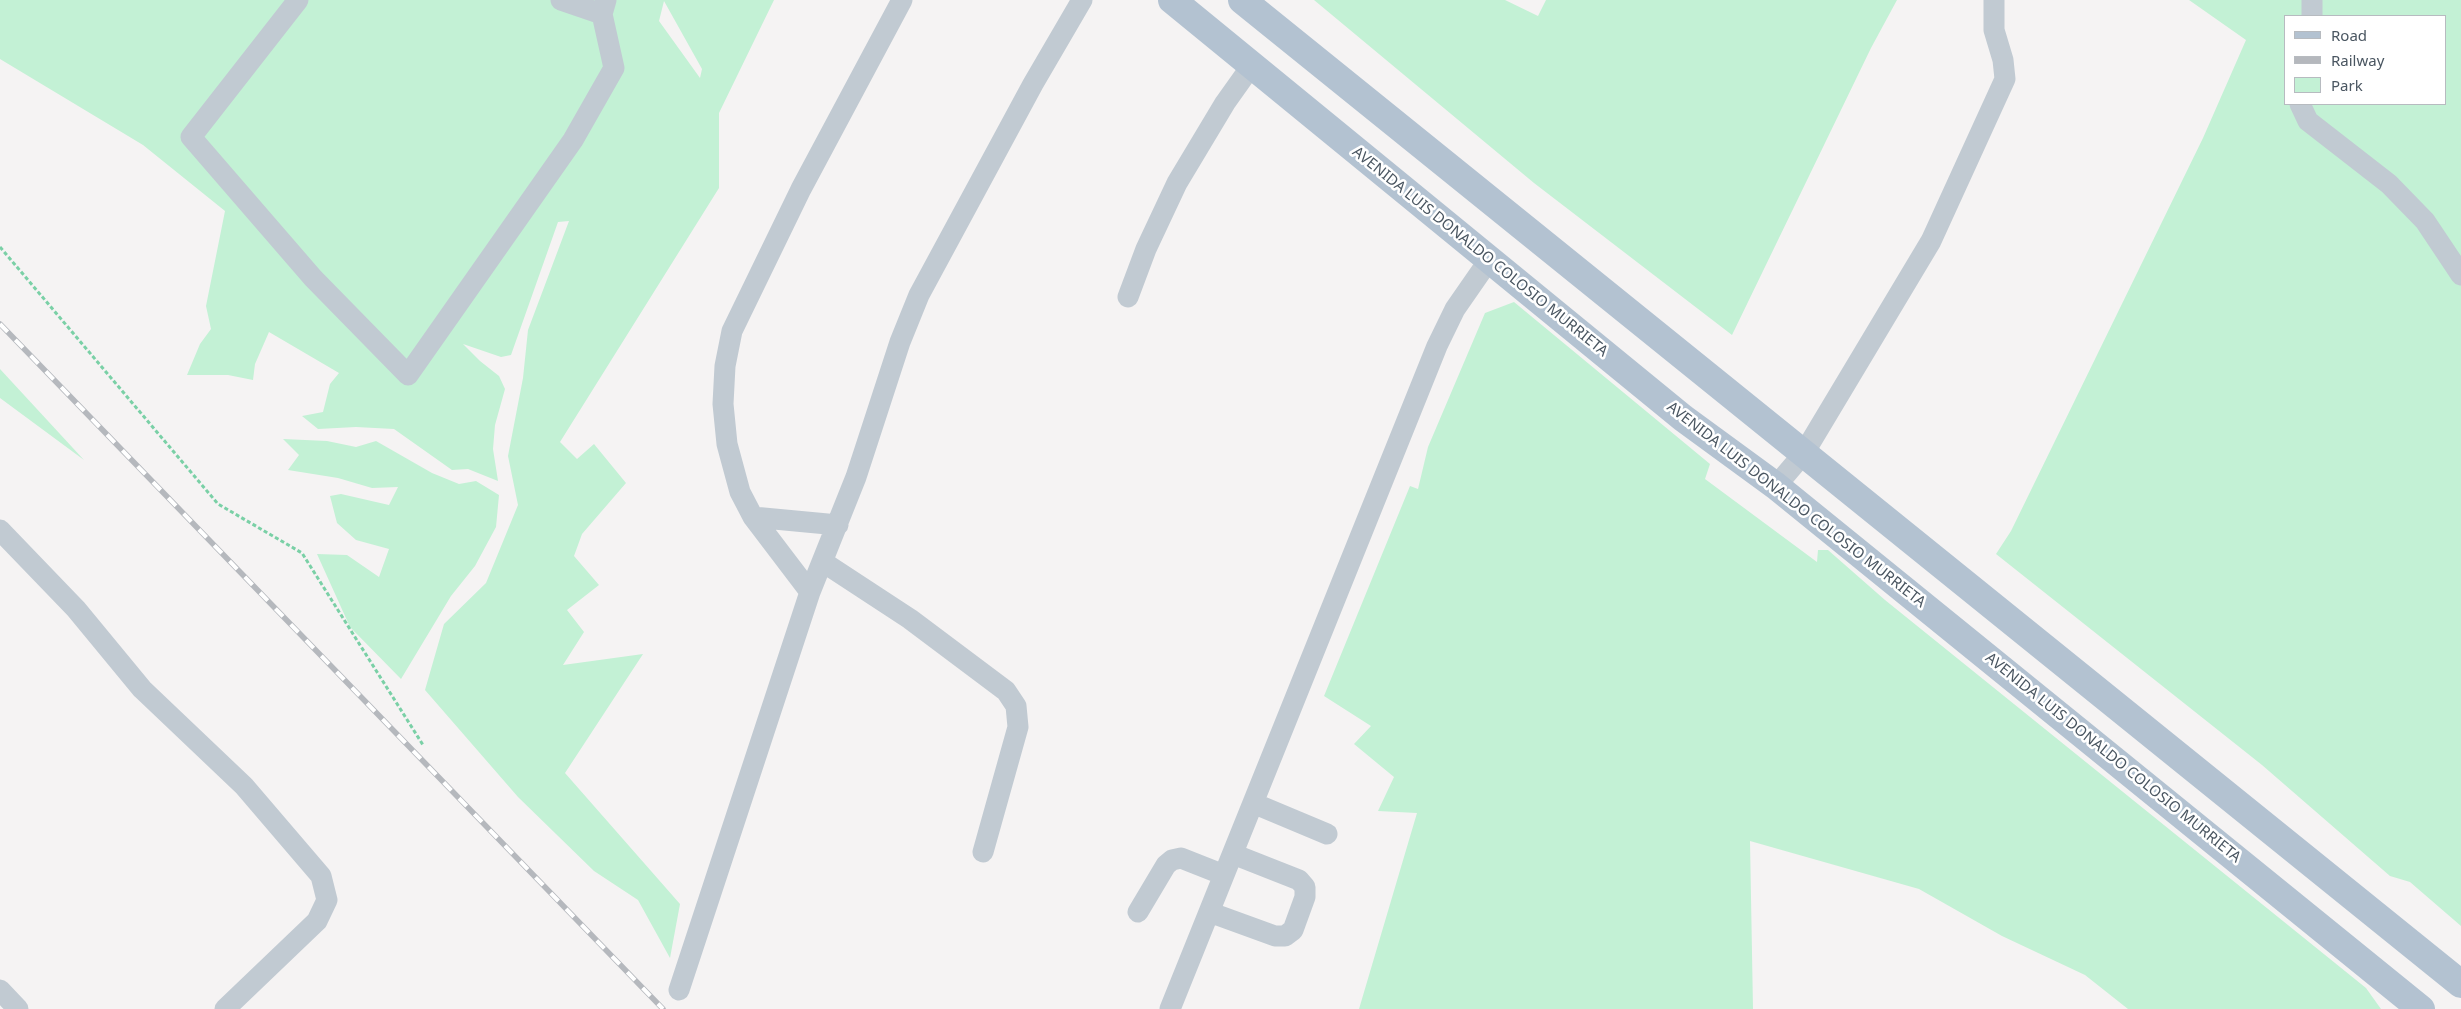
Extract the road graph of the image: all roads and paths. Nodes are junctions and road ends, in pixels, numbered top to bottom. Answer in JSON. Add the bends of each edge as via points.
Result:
{"nodes":[{"id":1,"x":298,"y":0,"type":"edge"},
{"id":2,"x":561,"y":0,"type":"edge"},
{"id":3,"x":902,"y":0,"type":"edge"},
{"id":4,"x":1082,"y":0,"type":"edge"},
{"id":5,"x":1172,"y":0,"type":"edge"},
{"id":6,"x":1242,"y":0,"type":"edge"},
{"id":7,"x":1994,"y":0,"type":"edge"},
{"id":8,"x":2312,"y":0,"type":"edge"},
{"id":9,"x":604,"y":7,"type":"edge"},
{"id":10,"x":2312,"y":15,"type":"edge"},
{"id":11,"x":1252,"y":65,"type":"junction"},
{"id":12,"x":2300,"y":105,"type":"edge"},
{"id":13,"x":0,"y":247,"type":"edge"},
{"id":14,"x":1489,"y":260,"type":"junction"},
{"id":15,"x":2461,"y":275,"type":"edge"},
{"id":16,"x":1128,"y":297,"type":"dead end"},
{"id":17,"x":1804,"y":453,"type":"junction"},
{"id":18,"x":1776,"y":486,"type":"junction"},
{"id":19,"x":753,"y":517,"type":"junction"},
{"id":20,"x":838,"y":525,"type":"junction"},
{"id":21,"x":0,"y":530,"type":"edge"},
{"id":22,"x":823,"y":562,"type":"junction"},
{"id":23,"x":810,"y":592,"type":"junction"},
{"id":24,"x":423,"y":744,"type":"dead end"},
{"id":25,"x":1254,"y":803,"type":"junction"},
{"id":26,"x":1327,"y":834,"type":"dead end"},
{"id":27,"x":983,"y":852,"type":"dead end"},
{"id":28,"x":1232,"y":854,"type":"junction"},
{"id":29,"x":1224,"y":875,"type":"junction"},
{"id":30,"x":1138,"y":912,"type":"dead end"},
{"id":31,"x":1209,"y":912,"type":"junction"},
{"id":32,"x":2461,"y":984,"type":"edge"},
{"id":33,"x":0,"y":990,"type":"edge"},
{"id":34,"x":679,"y":990,"type":"dead end"},
{"id":35,"x":18,"y":1009,"type":"edge"},
{"id":36,"x":224,"y":1009,"type":"edge"},
{"id":37,"x":1170,"y":1009,"type":"edge"},
{"id":38,"x":2421,"y":1009,"type":"edge"}],
"edges":[{"from":1,"to":9,"type":"lane","via":[[191,138],[313,278],[408,375],[573,140],[614,68]]},
{"from":2,"to":9,"type":"lane"},
{"from":3,"to":19,"type":"lane","via":[[801,189],[732,331],[725,366],[723,404],[727,444],[740,492]]},
{"from":4,"to":20,"type":"lane","via":[[919,295]]},
{"from":5,"to":11,"type":"main road","name":"AVENIDA LUIS DONALDO COLOSIO MURRIETA"},
{"from":6,"to":17,"type":"main road"},
{"from":7,"to":17,"type":"lane","via":[[1994,30],[2005,79],[1931,242]]},
{"from":8,"to":10,"type":"lane"},
{"from":11,"to":14,"type":"main road","name":"AVENIDA LUIS DONALDO COLOSIO MURRIETA"},
{"from":11,"to":16,"type":"lane","via":[[1177,183]]},
{"from":12,"to":15,"type":"lane","via":[[2308,121],[2389,184],[2425,221]]},
{"from":13,"to":24,"type":"path","via":[[218,504],[302,553]]},
{"from":14,"to":18,"type":"main road","name":"AVENIDA LUIS DONALDO COLOSIO MURRIETA","via":[[1683,418]]},
{"from":14,"to":25,"type":"lane","via":[[1454,309],[1437,346]]},
{"from":17,"to":18,"type":"lane"},
{"from":17,"to":32,"type":"main road"},
{"from":18,"to":38,"type":"main road","name":"AVENIDA LUIS DONALDO COLOSIO MURRIETA"},
{"from":19,"to":20,"type":"lane"},
{"from":19,"to":23,"type":"lane"},
{"from":20,"to":22,"type":"lane"},
{"from":21,"to":36,"type":"lane","via":[[76,609],[142,689],[244,786],[321,876],[326,900],[317,921]]},
{"from":22,"to":23,"type":"lane"},
{"from":22,"to":27,"type":"lane","via":[[910,618],[1006,691],[1016,706],[1018,727]]},
{"from":23,"to":34,"type":"lane"},
{"from":25,"to":26,"type":"lane"},
{"from":25,"to":28,"type":"lane"},
{"from":28,"to":29,"type":"lane"},
{"from":28,"to":31,"type":"lane","via":[[1299,880],[1305,887],[1305,897],[1293,930],[1285,936],[1275,936]]},
{"from":29,"to":30,"type":"lane","via":[[1181,858],[1172,860]]},
{"from":29,"to":31,"type":"lane"},
{"from":31,"to":37,"type":"lane"},
{"from":33,"to":35,"type":"lane"}]}
